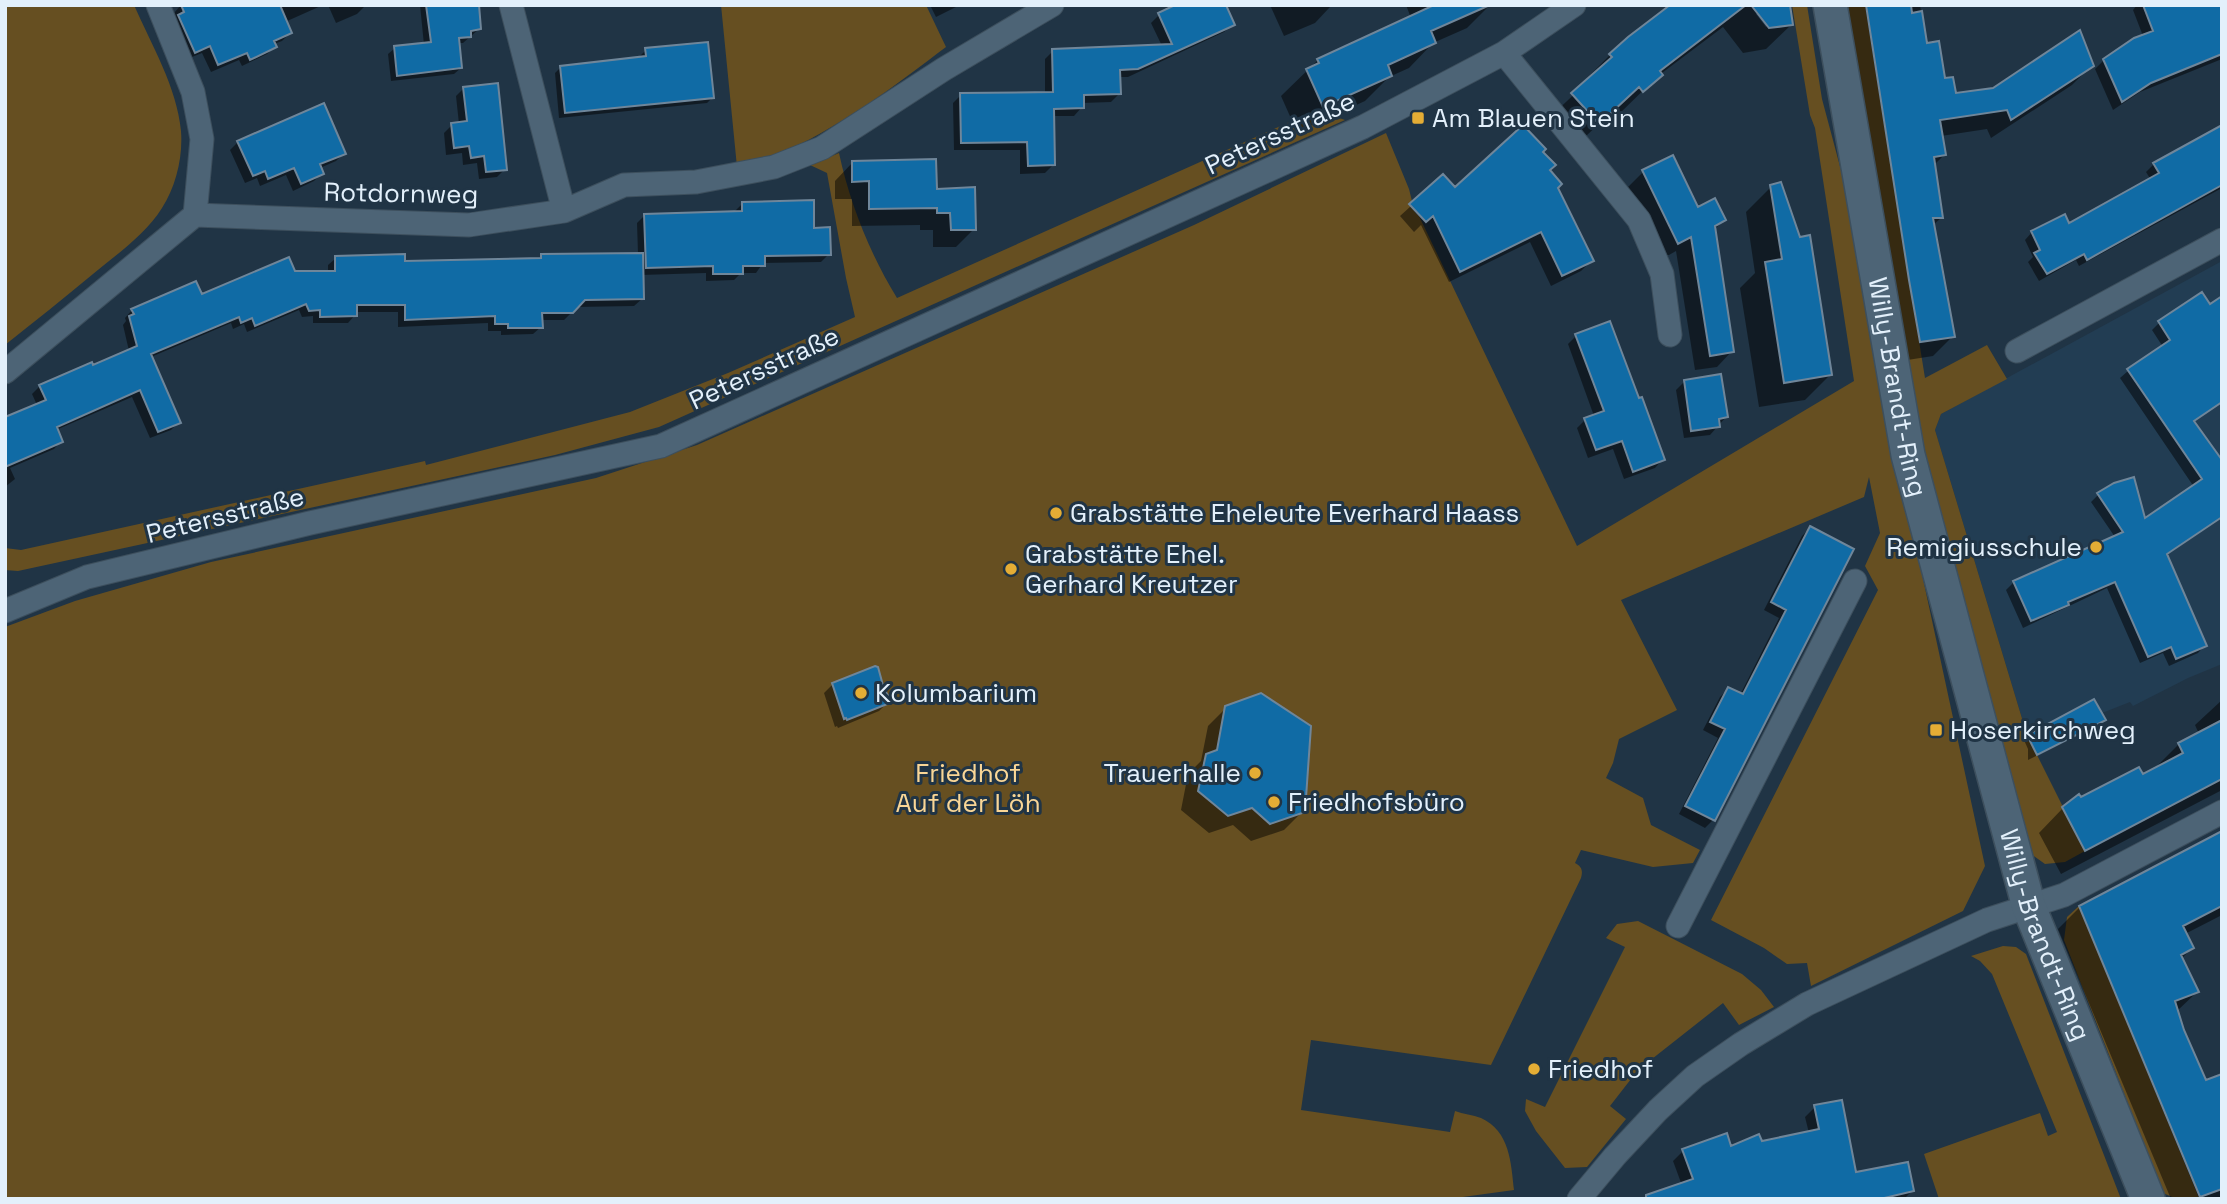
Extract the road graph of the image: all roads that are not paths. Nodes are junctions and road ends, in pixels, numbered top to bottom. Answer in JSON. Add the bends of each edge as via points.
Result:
{"nodes":[{"id":1,"x":158,"y":5,"type":"edge"},
{"id":2,"x":511,"y":5,"type":"edge"},
{"id":3,"x":1052,"y":5,"type":"edge"},
{"id":4,"x":1830,"y":5,"type":"edge"},
{"id":5,"x":1563,"y":9,"type":"edge"},
{"id":6,"x":1504,"y":53,"type":"junction"},
{"id":7,"x":564,"y":211,"type":"junction"},
{"id":8,"x":195,"y":215,"type":"junction"},
{"id":9,"x":2222,"y":240,"type":"edge"},
{"id":10,"x":1670,"y":335,"type":"dead end"},
{"id":11,"x":2017,"y":351,"type":"dead end"},
{"id":12,"x":5,"y":372,"type":"edge"},
{"id":13,"x":1856,"y":581,"type":"dead end"},
{"id":14,"x":5,"y":611,"type":"edge"},
{"id":15,"x":2222,"y":812,"type":"edge"},
{"id":16,"x":2029,"y":907,"type":"junction"},
{"id":17,"x":1678,"y":926,"type":"dead end"},
{"id":18,"x":1579,"y":1199,"type":"edge"},
{"id":19,"x":2148,"y":1199,"type":"edge"}],
"edges":[{"from":1,"to":8,"type":"street","via":[[193,92],[202,139]]},
{"from":2,"to":7,"type":"street"},
{"from":3,"to":7,"type":"street","name":"Rotdornweg","via":[[822,148],[774,167],[696,182],[624,185]]},
{"from":4,"to":16,"type":"main road","name":"Willy-Brandt-Ring","via":[[1908,455]]},
{"from":5,"to":6,"type":"street","name":"Petersstraße"},
{"from":6,"to":10,"type":"street","via":[[1639,220],[1662,274]]},
{"from":6,"to":14,"type":"street","name":"Petersstraße","via":[[1350,133],[661,446],[88,577]]},
{"from":7,"to":8,"type":"street","name":"Rotdornweg","via":[[469,225]]},
{"from":8,"to":12,"type":"street"},
{"from":9,"to":11,"type":"street"},
{"from":13,"to":17,"type":"street"},
{"from":15,"to":16,"type":"street","via":[[2064,895]]},
{"from":16,"to":18,"type":"street","via":[[1987,920],[1807,1004],[1741,1044],[1695,1076],[1658,1110]]},
{"from":16,"to":19,"type":"main road","name":"Willy-Brandt-Ring"}]}
